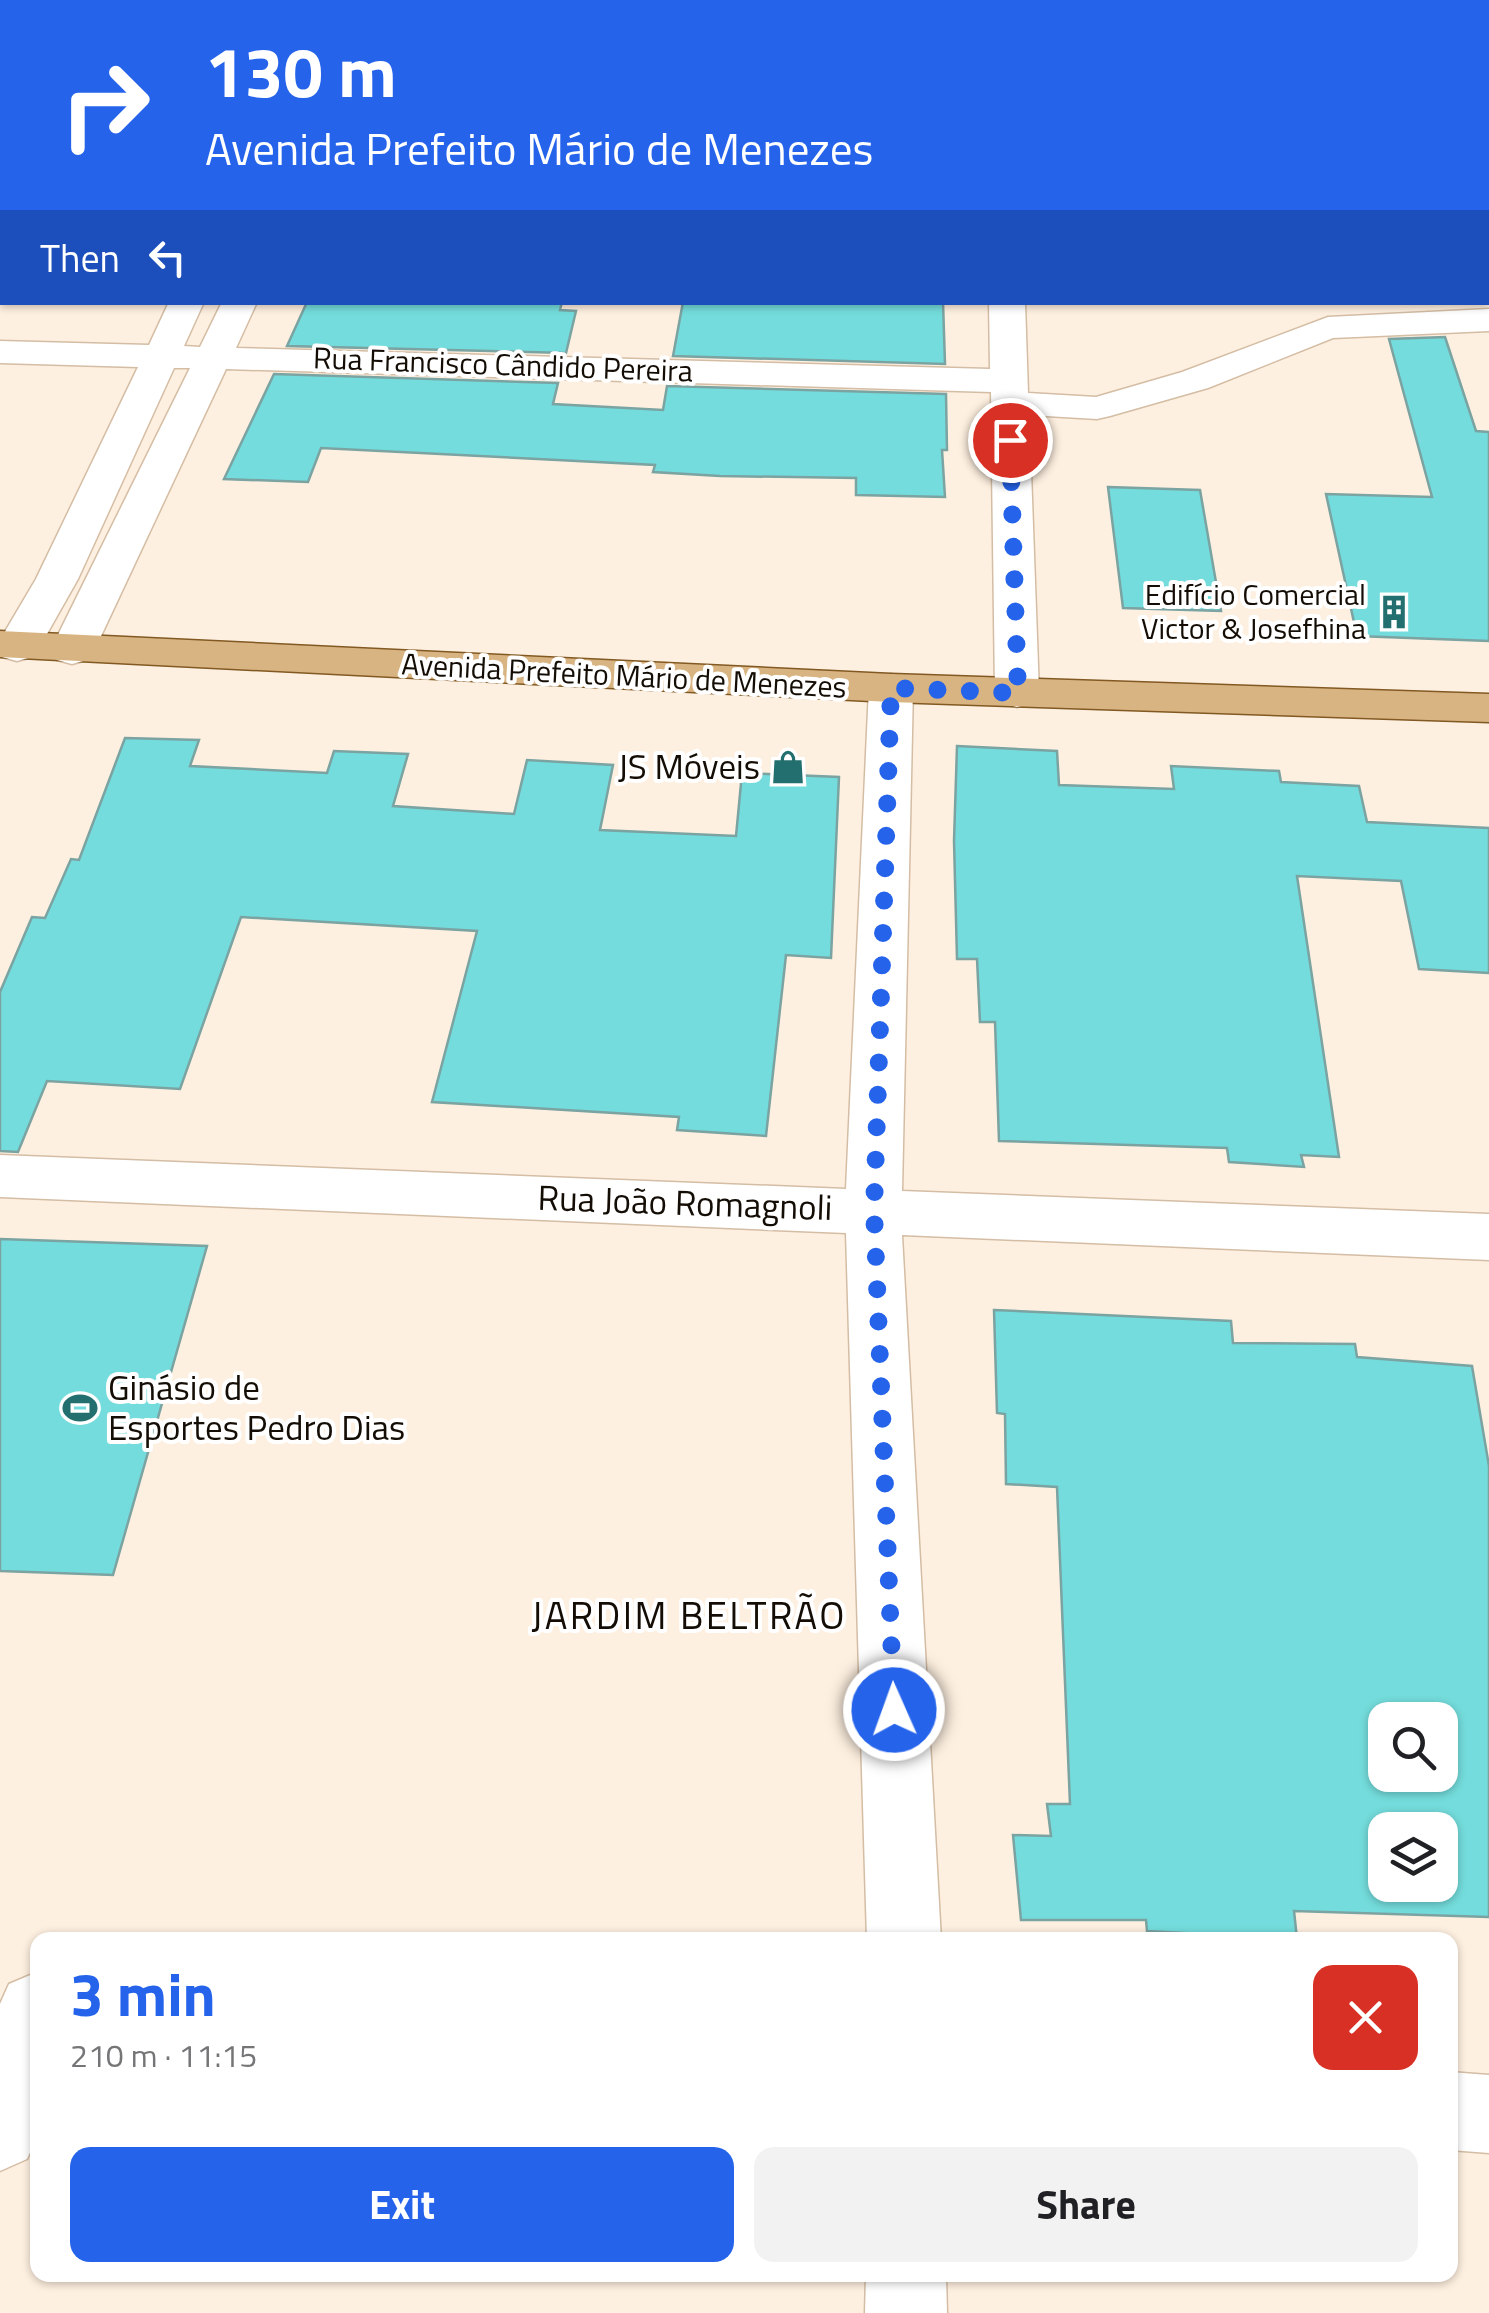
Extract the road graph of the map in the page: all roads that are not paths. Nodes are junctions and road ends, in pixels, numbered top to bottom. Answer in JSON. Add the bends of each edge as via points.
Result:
{"nodes":[{"id":1,"x":187,"y":305,"type":"edge"},
{"id":2,"x":239,"y":305,"type":"edge"},
{"id":3,"x":1006,"y":305,"type":"edge"},
{"id":4,"x":1489,"y":320,"type":"edge"},
{"id":5,"x":0,"y":352,"type":"edge"},
{"id":6,"x":162,"y":355,"type":"junction"},
{"id":7,"x":215,"y":357,"type":"junction"},
{"id":8,"x":1008,"y":392,"type":"junction"},
{"id":9,"x":8,"y":646,"type":"edge"},
{"id":10,"x":72,"y":651,"type":"junction"},
{"id":11,"x":891,"y":688,"type":"junction"},
{"id":12,"x":1018,"y":693,"type":"junction"},
{"id":13,"x":1489,"y":708,"type":"edge"},
{"id":14,"x":0,"y":1176,"type":"edge"},
{"id":15,"x":874,"y":1210,"type":"junction"},
{"id":16,"x":1489,"y":1238,"type":"edge"},
{"id":17,"x":904,"y":1932,"type":"edge"},
{"id":18,"x":24,"y":2009,"type":"edge"},
{"id":19,"x":1458,"y":2112,"type":"edge"},
{"id":20,"x":1489,"y":2114,"type":"edge"},
{"id":21,"x":0,"y":2132,"type":"edge"},
{"id":22,"x":906,"y":2282,"type":"edge"},
{"id":23,"x":906,"y":2313,"type":"edge"}],
"edges":[{"from":1,"to":6,"type":"street"},
{"from":2,"to":7,"type":"street"},
{"from":3,"to":8,"type":"street"},
{"from":4,"to":8,"type":"street","name":"Rua Francisco Cândido Pereira","via":[[1328,328],[1195,380],[1096,408]]},
{"from":5,"to":6,"type":"street","name":"Rua Francisco Cândido Pereira"},
{"from":6,"to":7,"type":"street","name":"Rua Francisco Cândido Pereira"},
{"from":6,"to":9,"type":"street","via":[[57,579]]},
{"from":7,"to":8,"type":"street","name":"Rua Francisco Cândido Pereira"},
{"from":7,"to":10,"type":"street"},
{"from":8,"to":12,"type":"street"},
{"from":9,"to":10,"type":"main road","name":"Avenida Prefeito Mário de Menezes"},
{"from":10,"to":11,"type":"main road","name":"Avenida Prefeito Mário de Menezes"},
{"from":11,"to":12,"type":"main road","name":"Avenida Prefeito Mário de Menezes"},
{"from":11,"to":15,"type":"street"},
{"from":12,"to":13,"type":"main road","name":"Avenida Prefeito Mário de Menezes"},
{"from":14,"to":15,"type":"street","name":"Rua João Romagnoli"},
{"from":15,"to":16,"type":"street","name":"Rua João Romagnoli"},
{"from":15,"to":17,"type":"street"},
{"from":18,"to":21,"type":"street"},
{"from":19,"to":20,"type":"street"},
{"from":22,"to":23,"type":"street"}]}
